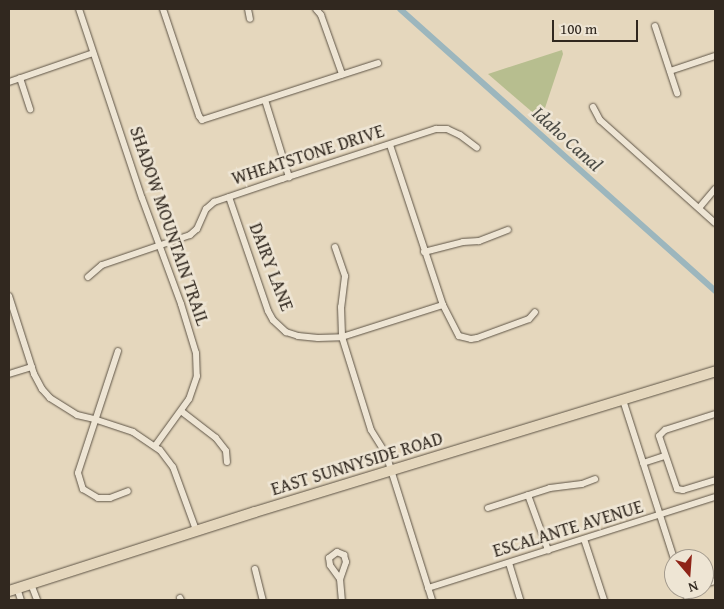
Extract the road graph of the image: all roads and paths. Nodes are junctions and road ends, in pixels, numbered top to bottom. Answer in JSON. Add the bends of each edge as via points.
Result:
{"nodes":[{"id":1,"x":79,"y":9,"type":"edge"},
{"id":2,"x":163,"y":9,"type":"edge"},
{"id":3,"x":248,"y":9,"type":"edge"},
{"id":4,"x":316,"y":9,"type":"edge"},
{"id":5,"x":250,"y":19,"type":"dead end"},
{"id":6,"x":655,"y":26,"type":"dead end"},
{"id":7,"x":94,"y":53,"type":"junction"},
{"id":8,"x":715,"y":56,"type":"edge"},
{"id":9,"x":378,"y":63,"type":"dead end"},
{"id":10,"x":670,"y":71,"type":"junction"},
{"id":11,"x":342,"y":74,"type":"junction"},
{"id":12,"x":20,"y":78,"type":"junction"},
{"id":13,"x":9,"y":82,"type":"edge"},
{"id":14,"x":677,"y":93,"type":"dead end"},
{"id":15,"x":265,"y":100,"type":"junction"},
{"id":16,"x":593,"y":107,"type":"dead end"},
{"id":17,"x":30,"y":109,"type":"dead end"},
{"id":18,"x":390,"y":145,"type":"junction"},
{"id":19,"x":477,"y":148,"type":"dead end"},
{"id":20,"x":289,"y":177,"type":"junction"},
{"id":21,"x":715,"y":189,"type":"edge"},
{"id":22,"x":229,"y":196,"type":"junction"},
{"id":23,"x":698,"y":208,"type":"junction"},
{"id":24,"x":715,"y":223,"type":"edge"},
{"id":25,"x":508,"y":230,"type":"dead end"},
{"id":26,"x":160,"y":247,"type":"junction"},
{"id":27,"x":335,"y":247,"type":"dead end"},
{"id":28,"x":424,"y":252,"type":"junction"},
{"id":29,"x":88,"y":277,"type":"dead end"},
{"id":30,"x":9,"y":296,"type":"edge"},
{"id":31,"x":443,"y":305,"type":"junction"},
{"id":32,"x":535,"y":312,"type":"dead end"},
{"id":33,"x":342,"y":337,"type":"junction"},
{"id":34,"x":118,"y":351,"type":"dead end"},
{"id":35,"x":32,"y":367,"type":"junction"},
{"id":36,"x":715,"y":371,"type":"edge"},
{"id":37,"x":9,"y":374,"type":"edge"},
{"id":38,"x":623,"y":400,"type":"junction"},
{"id":39,"x":181,"y":411,"type":"junction"},
{"id":40,"x":715,"y":414,"type":"edge"},
{"id":41,"x":94,"y":419,"type":"junction"},
{"id":42,"x":155,"y":446,"type":"junction"},
{"id":43,"x":665,"y":456,"type":"junction"},
{"id":44,"x":227,"y":462,"type":"dead end"},
{"id":45,"x":643,"y":463,"type":"junction"},
{"id":46,"x":390,"y":472,"type":"junction"},
{"id":47,"x":595,"y":478,"type":"dead end"},
{"id":48,"x":715,"y":480,"type":"edge"},
{"id":49,"x":128,"y":491,"type":"dead end"},
{"id":50,"x":528,"y":495,"type":"junction"},
{"id":51,"x":715,"y":496,"type":"edge"},
{"id":52,"x":488,"y":508,"type":"dead end"},
{"id":53,"x":660,"y":516,"type":"junction"},
{"id":54,"x":196,"y":530,"type":"junction"},
{"id":55,"x":584,"y":539,"type":"junction"},
{"id":56,"x":671,"y":549,"type":"edge"},
{"id":57,"x":548,"y":550,"type":"junction"},
{"id":58,"x":508,"y":563,"type":"junction"},
{"id":59,"x":255,"y":569,"type":"dead end"},
{"id":60,"x":340,"y":579,"type":"dead end"},
{"id":61,"x":31,"y":584,"type":"junction"},
{"id":62,"x":428,"y":588,"type":"junction"},
{"id":63,"x":13,"y":589,"type":"edge"},
{"id":64,"x":21,"y":600,"type":"edge"},
{"id":65,"x":37,"y":600,"type":"edge"},
{"id":66,"x":263,"y":600,"type":"edge"},
{"id":67,"x":342,"y":600,"type":"edge"},
{"id":68,"x":432,"y":600,"type":"edge"},
{"id":69,"x":520,"y":600,"type":"edge"},
{"id":70,"x":604,"y":600,"type":"edge"}],
"edges":[{"from":1,"to":7,"type":"street","name":"SHADOW MOUNTAIN TRAIL"},
{"from":2,"to":15,"type":"street","via":[[202,120]]},
{"from":3,"to":5,"type":"street"},
{"from":4,"to":11,"type":"street"},
{"from":6,"to":10,"type":"street"},
{"from":7,"to":12,"type":"street"},
{"from":7,"to":26,"type":"street","name":"SHADOW MOUNTAIN TRAIL"},
{"from":8,"to":10,"type":"street"},
{"from":9,"to":11,"type":"street"},
{"from":10,"to":14,"type":"street"},
{"from":11,"to":15,"type":"street"},
{"from":12,"to":13,"type":"street"},
{"from":12,"to":17,"type":"street"},
{"from":15,"to":20,"type":"street"},
{"from":16,"to":23,"type":"street","via":[[600,120]]},
{"from":18,"to":19,"type":"street","name":"WHEATSTONE DRIVE","via":[[444,128]]},
{"from":18,"to":20,"type":"street","name":"WHEATSTONE DRIVE"},
{"from":18,"to":28,"type":"street"},
{"from":20,"to":22,"type":"street","name":"WHEATSTONE DRIVE"},
{"from":21,"to":23,"type":"street"},
{"from":22,"to":26,"type":"street","name":"WHEATSTONE DRIVE","via":[[206,209],[190,235]]},
{"from":22,"to":33,"type":"street","name":"DAIRY LANE","via":[[273,320],[286,332],[298,336]]},
{"from":23,"to":24,"type":"street"},
{"from":25,"to":28,"type":"street","via":[[479,242],[463,242]]},
{"from":26,"to":29,"type":"street","name":"WHEATSTONE DRIVE","via":[[102,265]]},
{"from":26,"to":39,"type":"street","name":"SHADOW MOUNTAIN TRAIL","via":[[192,338],[198,368],[195,383]]},
{"from":27,"to":33,"type":"street","via":[[345,276]]},
{"from":28,"to":31,"type":"street"},
{"from":30,"to":35,"type":"street"},
{"from":31,"to":32,"type":"street","via":[[459,336],[471,339],[523,321]]},
{"from":31,"to":33,"type":"street","name":"DAIRY LANE"},
{"from":33,"to":46,"type":"street","via":[[371,430],[386,454]]},
{"from":34,"to":41,"type":"street"},
{"from":35,"to":37,"type":"street"},
{"from":35,"to":41,"type":"street","via":[[50,398],[77,415]]},
{"from":36,"to":38,"type":"main road","name":"EAST SUNNYSIDE ROAD"},
{"from":38,"to":45,"type":"street"},
{"from":38,"to":46,"type":"main road","name":"EAST SUNNYSIDE ROAD"},
{"from":39,"to":42,"type":"street","name":"SHADOW MOUNTAIN TRAIL"},
{"from":39,"to":44,"type":"street","via":[[216,438],[226,452]]},
{"from":40,"to":43,"type":"street","via":[[661,433]]},
{"from":41,"to":42,"type":"street","via":[[133,432]]},
{"from":41,"to":49,"type":"street","via":[[78,473],[79,481],[86,492],[104,499]]},
{"from":42,"to":54,"type":"street","via":[[173,467]]},
{"from":43,"to":45,"type":"street"},
{"from":43,"to":48,"type":"street","via":[[677,488],[683,490]]},
{"from":45,"to":53,"type":"street"},
{"from":46,"to":54,"type":"main road","name":"EAST SUNNYSIDE ROAD"},
{"from":46,"to":62,"type":"street"},
{"from":47,"to":50,"type":"street","via":[[582,484],[560,485]]},
{"from":50,"to":52,"type":"street"},
{"from":50,"to":57,"type":"street"},
{"from":51,"to":53,"type":"street","name":"ESCALANTE AVENUE"},
{"from":53,"to":55,"type":"street","name":"ESCALANTE AVENUE"},
{"from":53,"to":56,"type":"street"},
{"from":54,"to":61,"type":"main road","name":"EAST SUNNYSIDE ROAD"},
{"from":55,"to":57,"type":"street","name":"ESCALANTE AVENUE"},
{"from":55,"to":70,"type":"street"},
{"from":57,"to":58,"type":"street","name":"ESCALANTE AVENUE"},
{"from":58,"to":62,"type":"street","name":"ESCALANTE AVENUE"},
{"from":58,"to":69,"type":"street"},
{"from":59,"to":66,"type":"street"},
{"from":60,"to":67,"type":"street"},
{"from":61,"to":63,"type":"main road","name":"EAST SUNNYSIDE ROAD"},
{"from":61,"to":65,"type":"street"},
{"from":62,"to":68,"type":"street"},
{"from":63,"to":64,"type":"street"}]}
